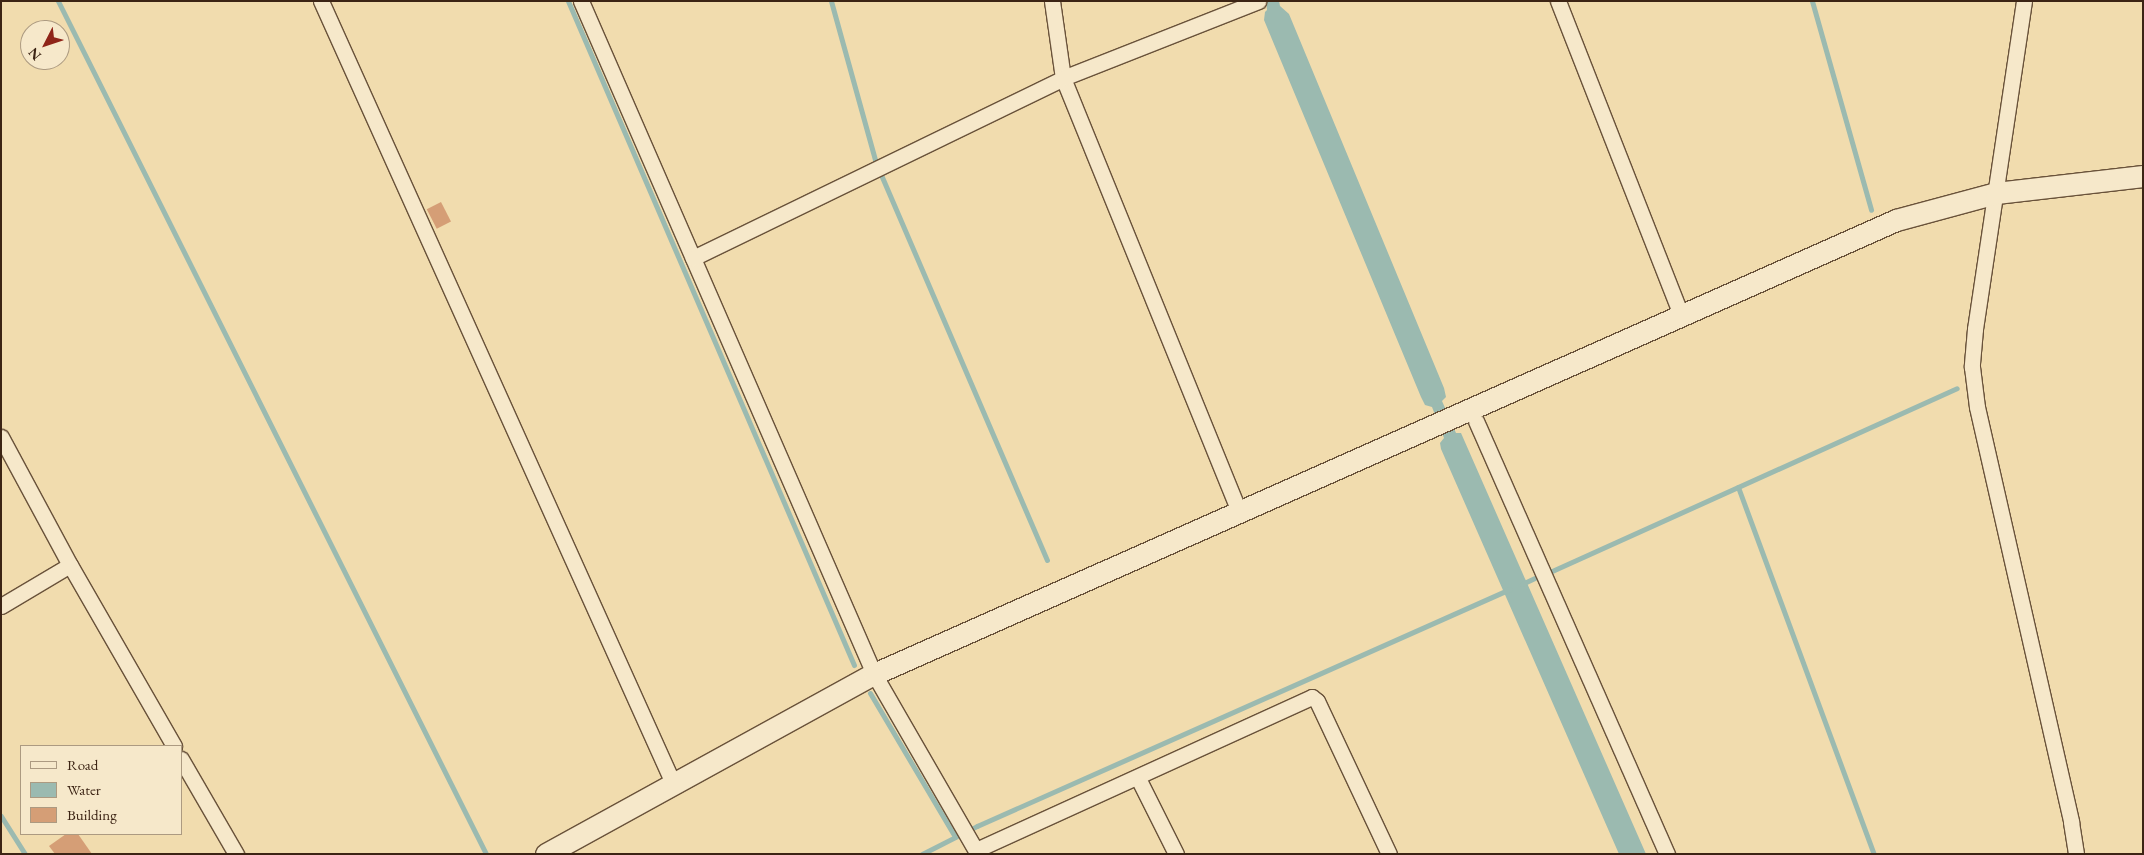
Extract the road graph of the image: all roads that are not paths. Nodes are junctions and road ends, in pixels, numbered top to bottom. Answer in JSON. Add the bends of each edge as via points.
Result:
{"nodes":[{"id":1,"x":321,"y":1,"type":"edge"},
{"id":2,"x":581,"y":1,"type":"edge"},
{"id":3,"x":1052,"y":1,"type":"edge"},
{"id":4,"x":1258,"y":1,"type":"edge"},
{"id":5,"x":1558,"y":1,"type":"edge"},
{"id":6,"x":2024,"y":1,"type":"edge"},
{"id":7,"x":1063,"y":78,"type":"junction"},
{"id":8,"x":2143,"y":176,"type":"edge"},
{"id":9,"x":1996,"y":193,"type":"junction"},
{"id":10,"x":693,"y":258,"type":"junction"},
{"id":11,"x":1682,"y":315,"type":"junction"},
{"id":12,"x":1467,"y":417,"type":"junction"},
{"id":13,"x":1,"y":437,"type":"edge"},
{"id":14,"x":1239,"y":512,"type":"junction"},
{"id":15,"x":70,"y":565,"type":"junction"},
{"id":16,"x":1,"y":606,"type":"edge"},
{"id":17,"x":874,"y":674,"type":"junction"},
{"id":18,"x":173,"y":745,"type":"edge"},
{"id":19,"x":182,"y":761,"type":"edge"},
{"id":20,"x":1138,"y":778,"type":"junction"},
{"id":21,"x":673,"y":783,"type":"junction"},
{"id":22,"x":971,"y":841,"type":"edge"},
{"id":23,"x":236,"y":854,"type":"edge"},
{"id":24,"x":546,"y":854,"type":"edge"},
{"id":25,"x":1176,"y":854,"type":"edge"},
{"id":26,"x":1389,"y":854,"type":"edge"},
{"id":27,"x":1666,"y":854,"type":"edge"},
{"id":28,"x":2076,"y":854,"type":"edge"}],
"edges":[{"from":1,"to":21,"type":"street"},
{"from":2,"to":10,"type":"street"},
{"from":3,"to":7,"type":"street"},
{"from":4,"to":7,"type":"street"},
{"from":5,"to":11,"type":"street"},
{"from":6,"to":9,"type":"street"},
{"from":7,"to":10,"type":"street"},
{"from":7,"to":14,"type":"street"},
{"from":8,"to":9,"type":"street"},
{"from":9,"to":11,"type":"street","via":[[1896,220]]},
{"from":9,"to":28,"type":"street","via":[[1972,367],[1977,407]]},
{"from":10,"to":17,"type":"street"},
{"from":11,"to":12,"type":"street"},
{"from":12,"to":14,"type":"street","via":[[1428,426]]},
{"from":12,"to":27,"type":"street"},
{"from":13,"to":15,"type":"street"},
{"from":14,"to":17,"type":"street"},
{"from":15,"to":16,"type":"street"},
{"from":15,"to":18,"type":"street"},
{"from":17,"to":21,"type":"street"},
{"from":17,"to":22,"type":"street"},
{"from":19,"to":23,"type":"street"},
{"from":20,"to":22,"type":"street"},
{"from":20,"to":25,"type":"street"},
{"from":20,"to":26,"type":"street","via":[[1312,697],[1317,700]]},
{"from":21,"to":24,"type":"street"}]}
